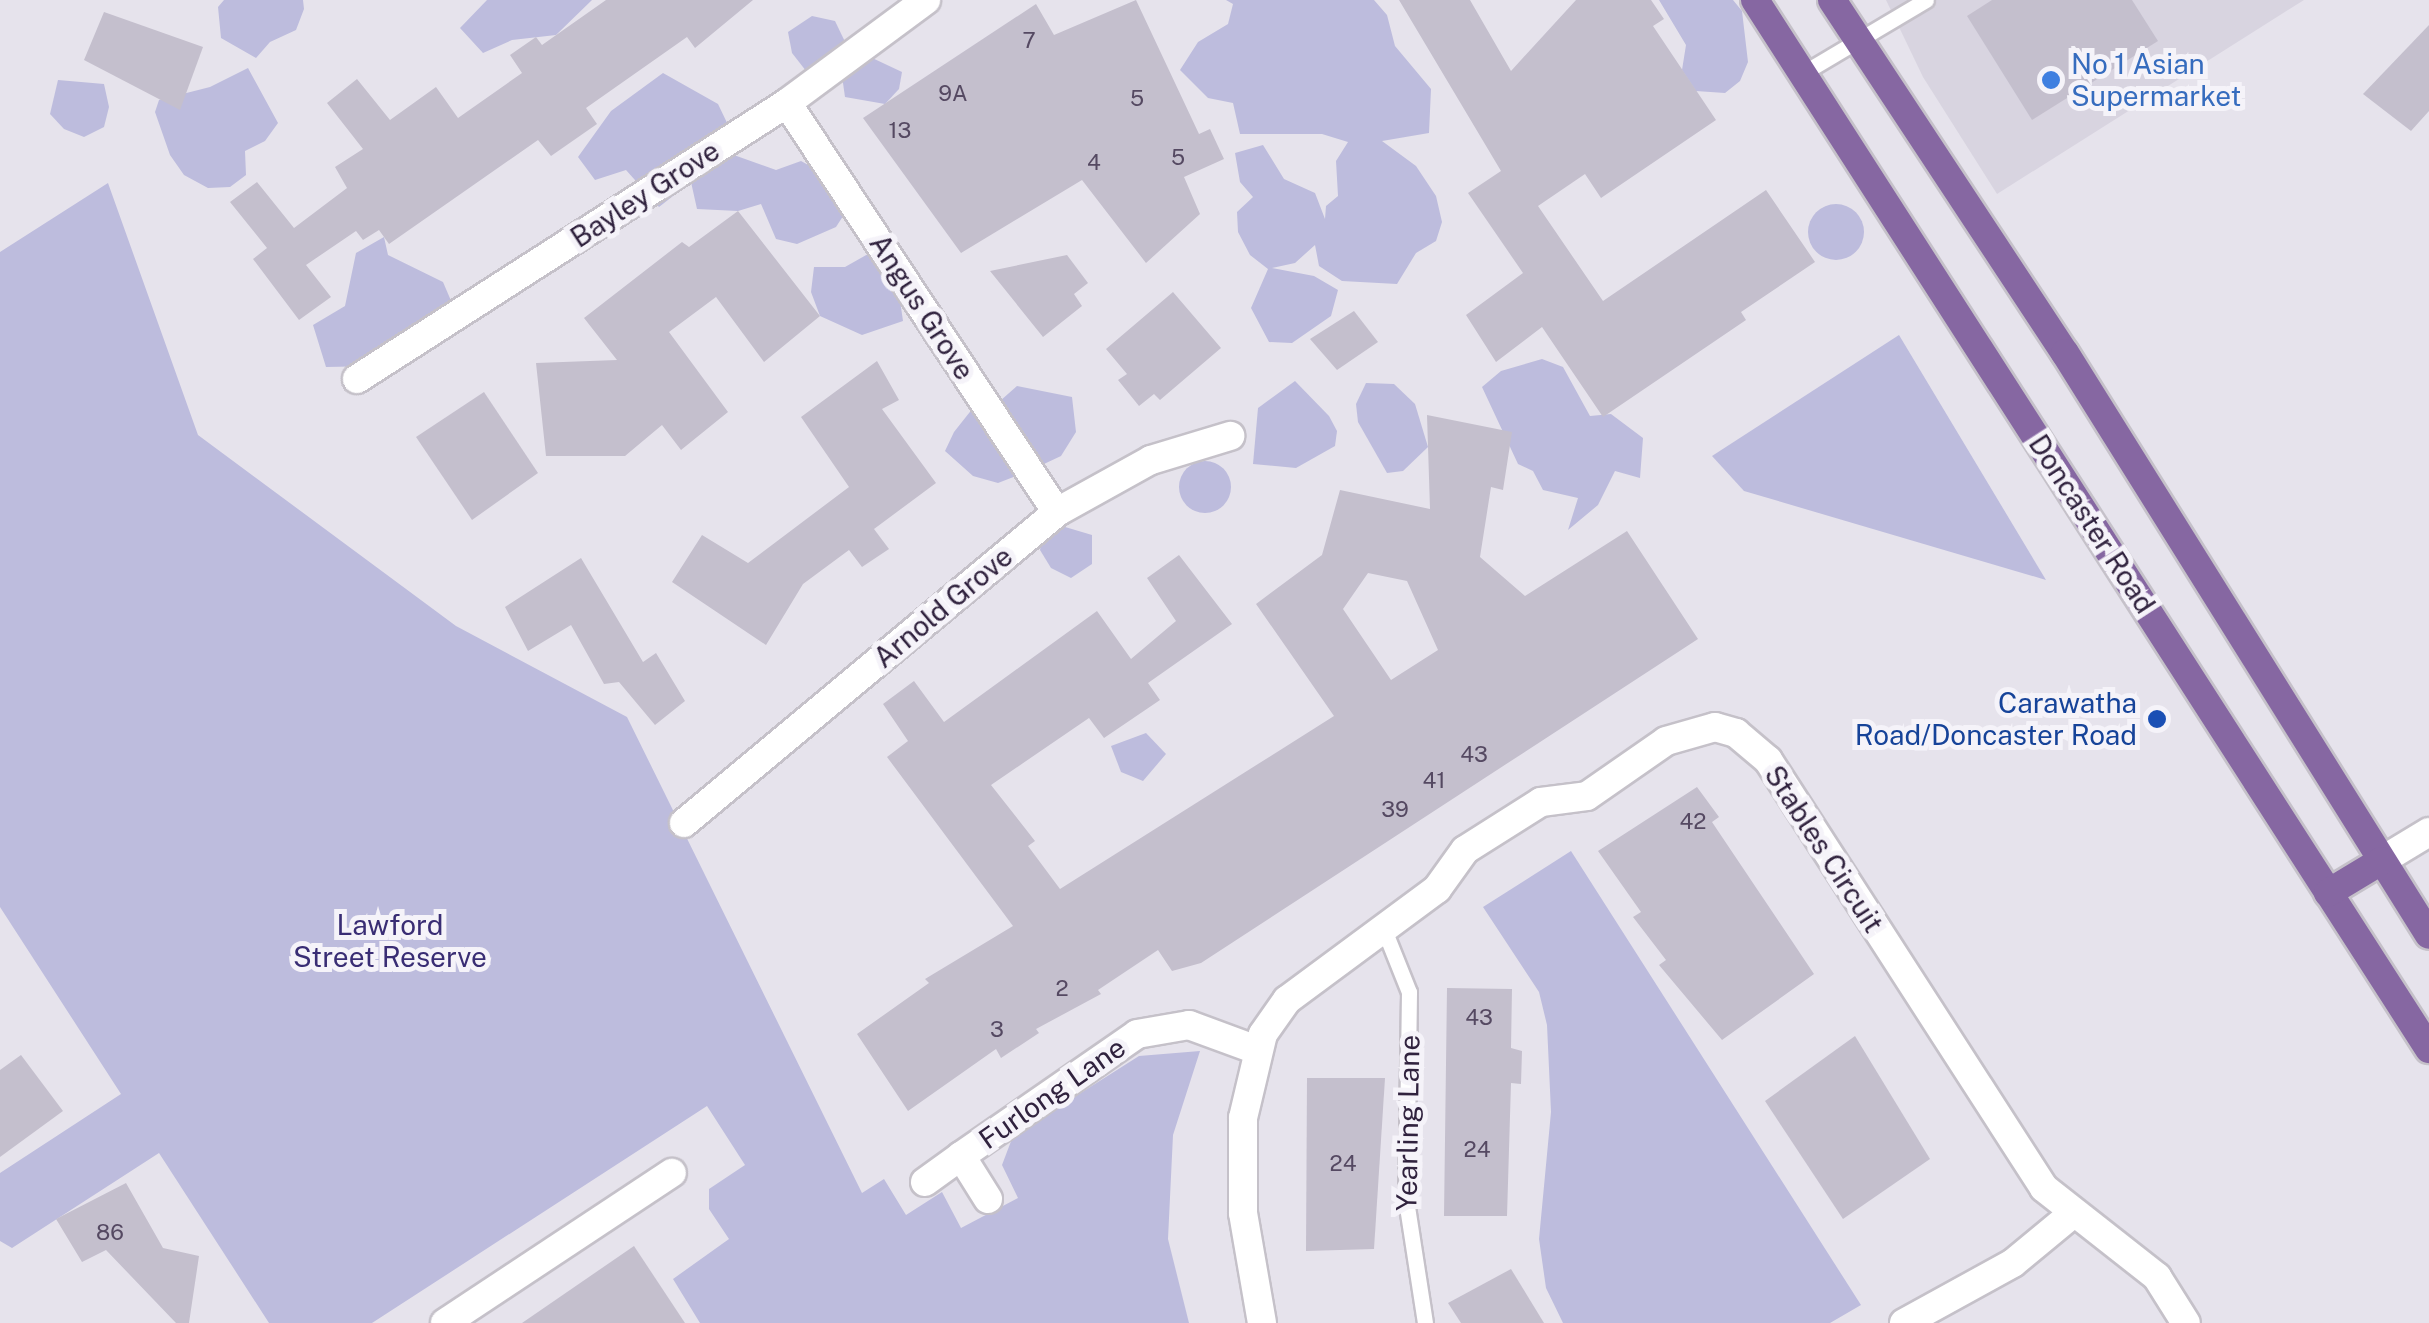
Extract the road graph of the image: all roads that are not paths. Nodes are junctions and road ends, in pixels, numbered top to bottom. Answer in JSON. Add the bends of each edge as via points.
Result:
{"nodes":[{"id":1,"x":926,"y":0,"type":"edge"},
{"id":2,"x":1755,"y":0,"type":"edge"},
{"id":3,"x":1832,"y":0,"type":"edge"},
{"id":4,"x":1926,"y":0,"type":"edge"},
{"id":5,"x":1858,"y":40,"type":"junction"},
{"id":6,"x":1803,"y":73,"type":"junction"},
{"id":7,"x":787,"y":102,"type":"junction"},
{"id":8,"x":357,"y":378,"type":"dead end"},
{"id":9,"x":1230,"y":436,"type":"dead end"},
{"id":10,"x":1057,"y":512,"type":"junction"},
{"id":11,"x":684,"y":823,"type":"dead end"},
{"id":12,"x":2429,"y":832,"type":"edge"},
{"id":13,"x":2381,"y":860,"type":"junction"},
{"id":14,"x":2328,"y":892,"type":"junction"},
{"id":15,"x":1382,"y":927,"type":"junction"},
{"id":16,"x":2429,"y":936,"type":"edge"},
{"id":17,"x":2429,"y":1049,"type":"edge"},
{"id":18,"x":1258,"y":1050,"type":"junction"},
{"id":19,"x":961,"y":1156,"type":"junction"},
{"id":20,"x":672,"y":1173,"type":"dead end"},
{"id":21,"x":925,"y":1182,"type":"dead end"},
{"id":22,"x":988,"y":1199,"type":"dead end"},
{"id":23,"x":2071,"y":1214,"type":"junction"},
{"id":24,"x":445,"y":1323,"type":"edge"},
{"id":25,"x":1262,"y":1323,"type":"edge"},
{"id":26,"x":1424,"y":1323,"type":"edge"},
{"id":27,"x":1904,"y":1323,"type":"edge"},
{"id":28,"x":2186,"y":1323,"type":"edge"}],
"edges":[{"from":1,"to":7,"type":"street","name":"Bayley Grove"},
{"from":2,"to":6,"type":"main road","name":"Doncaster Road"},
{"from":3,"to":5,"type":"main road"},
{"from":4,"to":5,"type":"lane"},
{"from":5,"to":6,"type":"lane"},
{"from":5,"to":13,"type":"main road","via":[[2075,370]]},
{"from":6,"to":14,"type":"main road","name":"Doncaster Road"},
{"from":7,"to":8,"type":"street","name":"Bayley Grove"},
{"from":7,"to":10,"type":"street","name":"Angus Grove"},
{"from":9,"to":10,"type":"street","name":"Arnold Grove","via":[[1151,460]]},
{"from":10,"to":11,"type":"street","name":"Arnold Grove"},
{"from":12,"to":13,"type":"street"},
{"from":13,"to":14,"type":"main road"},
{"from":13,"to":16,"type":"main road"},
{"from":14,"to":17,"type":"main road","name":"Doncaster Road"},
{"from":15,"to":18,"type":"street","name":"Stables Circuit","via":[[1287,1000]]},
{"from":15,"to":23,"type":"street","name":"Stables Circuit","via":[[1436,889],[1465,850],[1541,802],[1588,796],[1692,730],[1736,733],[1768,760],[2044,1188]]},
{"from":15,"to":26,"type":"lane","name":"Yearling Lane","via":[[1409,992],[1406,1200]]},
{"from":18,"to":19,"type":"street","name":"Furlong Lane","via":[[1188,1025],[1152,1027]]},
{"from":18,"to":25,"type":"street","name":"Stables Circuit","via":[[1241,1166]]},
{"from":19,"to":21,"type":"street","name":"Furlong Lane"},
{"from":19,"to":22,"type":"street","name":"Furlong Lane"},
{"from":20,"to":24,"type":"street"},
{"from":23,"to":27,"type":"street","via":[[2013,1262]]},
{"from":23,"to":28,"type":"street","name":"Stables Circuit","via":[[2157,1277]]}]}
